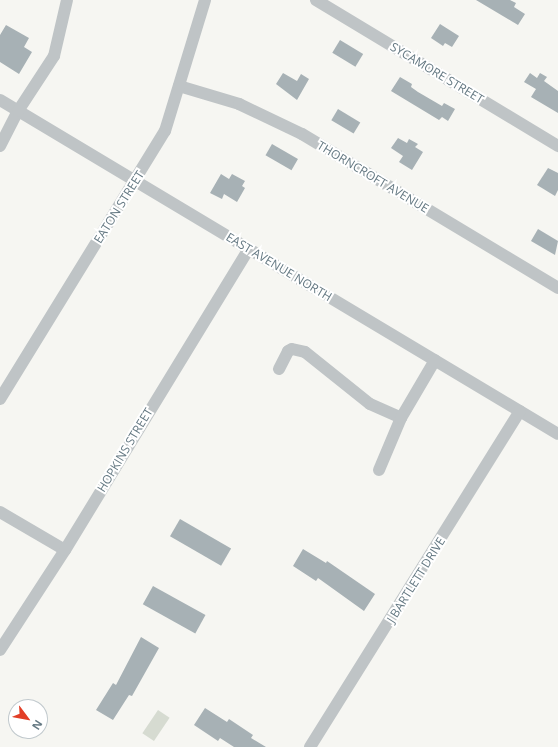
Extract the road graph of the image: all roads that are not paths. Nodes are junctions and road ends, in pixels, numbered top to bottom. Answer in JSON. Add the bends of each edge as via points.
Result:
{"nodes":[{"id":1,"x":67,"y":0,"type":"edge"},
{"id":2,"x":205,"y":0,"type":"edge"},
{"id":3,"x":316,"y":0,"type":"edge"},
{"id":4,"x":179,"y":86,"type":"junction"},
{"id":5,"x":0,"y":100,"type":"edge"},
{"id":6,"x":18,"y":111,"type":"junction"},
{"id":7,"x":0,"y":146,"type":"edge"},
{"id":8,"x":558,"y":146,"type":"edge"},
{"id":9,"x":136,"y":180,"type":"junction"},
{"id":10,"x":248,"y":250,"type":"junction"},
{"id":11,"x":558,"y":288,"type":"edge"},
{"id":12,"x":435,"y":360,"type":"junction"},
{"id":13,"x":279,"y":369,"type":"dead end"},
{"id":14,"x":0,"y":399,"type":"edge"},
{"id":15,"x":520,"y":411,"type":"junction"},
{"id":16,"x":401,"y":418,"type":"junction"},
{"id":17,"x":558,"y":434,"type":"edge"},
{"id":18,"x":379,"y":470,"type":"dead end"},
{"id":19,"x":0,"y":512,"type":"edge"},
{"id":20,"x":64,"y":550,"type":"junction"},
{"id":21,"x":0,"y":650,"type":"edge"},
{"id":22,"x":310,"y":747,"type":"edge"}],
"edges":[{"from":1,"to":6,"type":"street","via":[[54,56]]},
{"from":2,"to":4,"type":"street","name":"EATON STREET"},
{"from":3,"to":8,"type":"street","name":"SYCAMORE STREET"},
{"from":4,"to":9,"type":"street","name":"EATON STREET","via":[[165,131]]},
{"from":4,"to":11,"type":"street","name":"THORNCROFT AVENUE","via":[[239,104],[302,134]]},
{"from":5,"to":6,"type":"street","name":"EAST AVENUE NORTH"},
{"from":6,"to":7,"type":"street"},
{"from":6,"to":9,"type":"street","name":"EAST AVENUE NORTH"},
{"from":9,"to":10,"type":"street","name":"EAST AVENUE NORTH"},
{"from":9,"to":14,"type":"street","name":"EATON STREET"},
{"from":10,"to":12,"type":"street","name":"EAST AVENUE NORTH"},
{"from":10,"to":20,"type":"street","name":"HOPKINS STREET"},
{"from":12,"to":15,"type":"street","name":"EAST AVENUE NORTH"},
{"from":12,"to":16,"type":"street"},
{"from":13,"to":16,"type":"street","via":[[288,351],[292,349],[305,352],[370,404]]},
{"from":15,"to":17,"type":"street","name":"EAST AVENUE NORTH"},
{"from":15,"to":22,"type":"street","name":"J BARTLETT DRIVE"},
{"from":16,"to":18,"type":"street"},
{"from":19,"to":20,"type":"street"},
{"from":20,"to":21,"type":"street","name":"HOPKINS STREET"}]}
